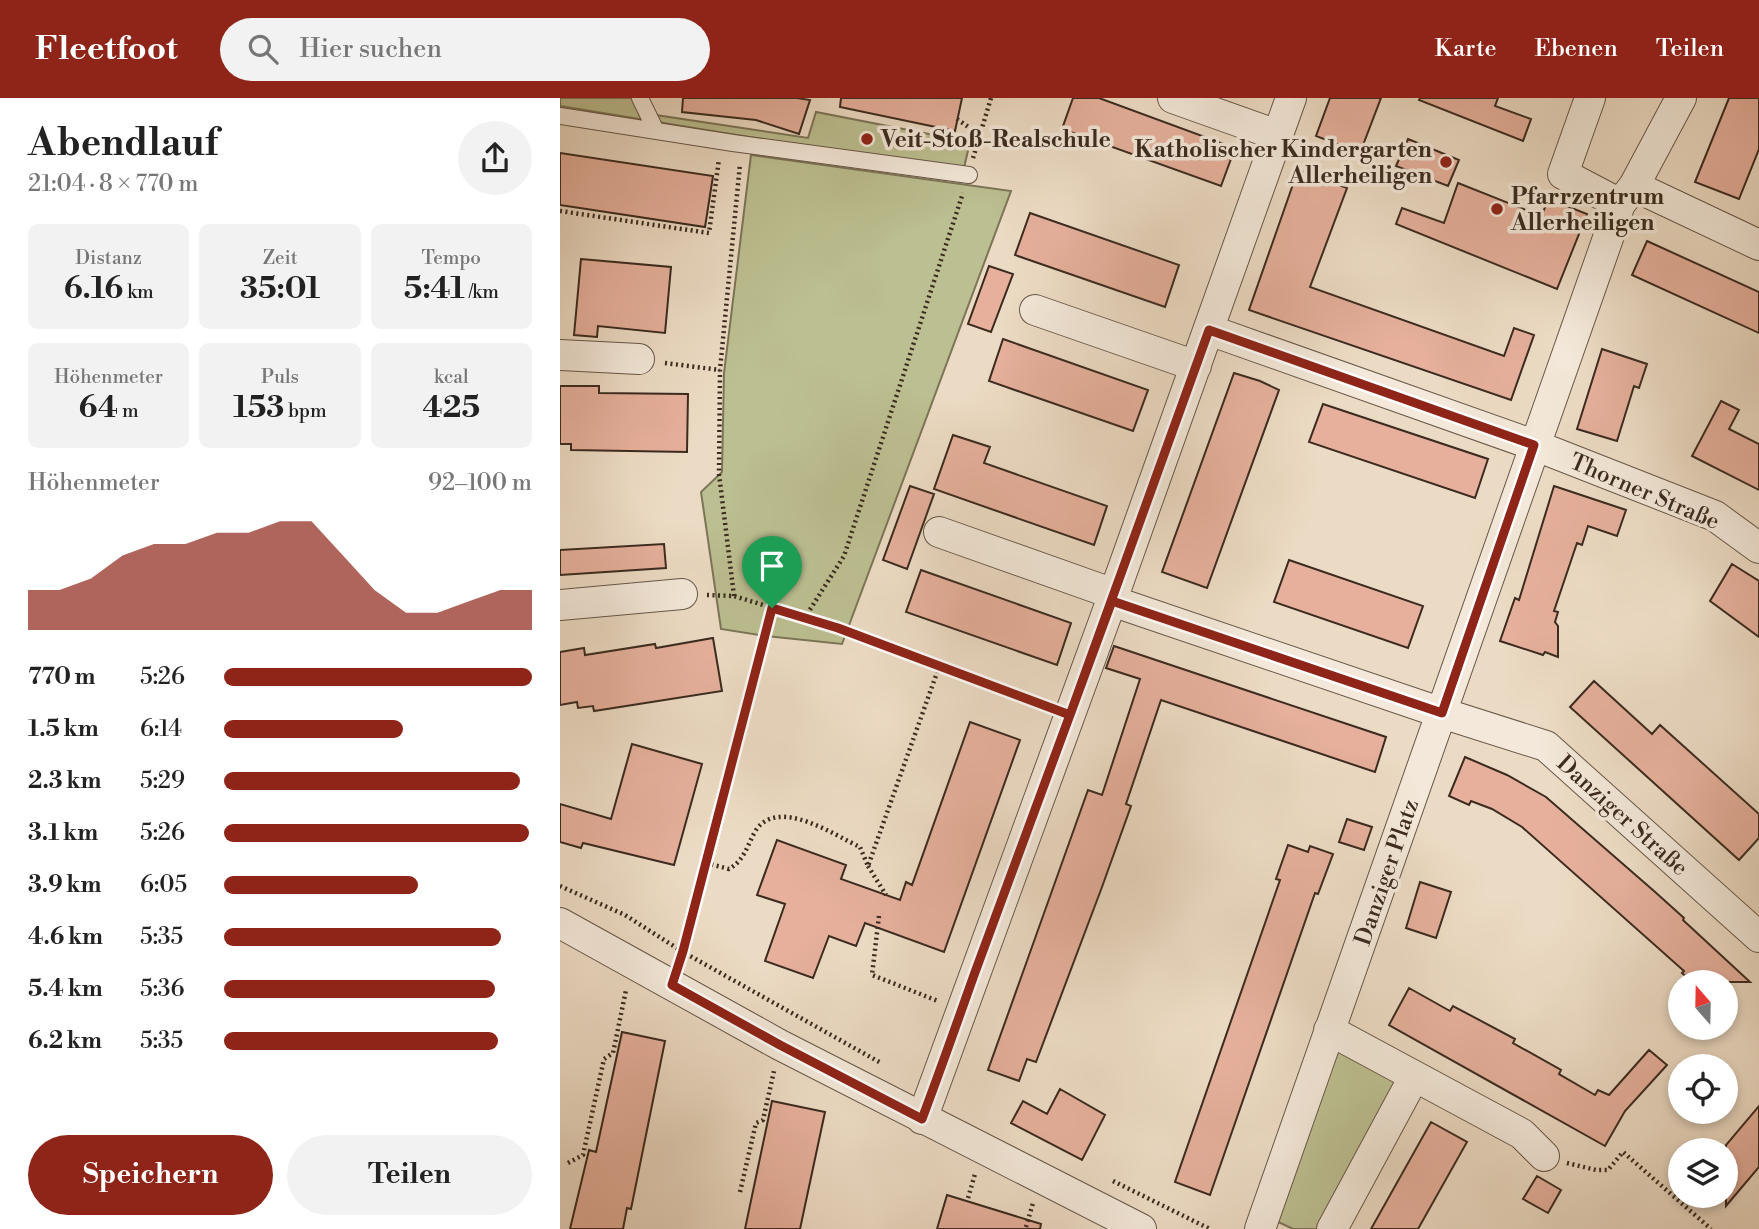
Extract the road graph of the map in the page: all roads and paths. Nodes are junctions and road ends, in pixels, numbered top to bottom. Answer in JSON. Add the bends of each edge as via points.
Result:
{"nodes":[{"id":1,"x":640,"y":98,"type":"edge"},
{"id":2,"x":991,"y":98,"type":"edge"},
{"id":3,"x":1173,"y":98,"type":"edge"},
{"id":4,"x":1291,"y":98,"type":"edge"},
{"id":5,"x":1590,"y":98,"type":"edge"},
{"id":6,"x":1681,"y":98,"type":"edge"},
{"id":7,"x":560,"y":116,"type":"edge"},
{"id":8,"x":957,"y":119,"type":"dead end"},
{"id":9,"x":656,"y":131,"type":"junction"},
{"id":10,"x":980,"y":135,"type":"junction"},
{"id":11,"x":1277,"y":135,"type":"junction"},
{"id":12,"x":722,"y":141,"type":"junction"},
{"id":13,"x":742,"y":144,"type":"junction"},
{"id":14,"x":968,"y":175,"type":"junction"},
{"id":15,"x":1627,"y":195,"type":"junction"},
{"id":16,"x":560,"y":211,"type":"edge"},
{"id":17,"x":1759,"y":246,"type":"edge"},
{"id":18,"x":1035,"y":310,"type":"dead end"},
{"id":19,"x":1209,"y":330,"type":"junction"},
{"id":20,"x":560,"y":355,"type":"edge"},
{"id":21,"x":639,"y":359,"type":"joint"},
{"id":22,"x":1196,"y":366,"type":"junction"},
{"id":23,"x":720,"y":370,"type":"junction"},
{"id":24,"x":1534,"y":445,"type":"junction"},
{"id":25,"x":939,"y":532,"type":"dead end"},
{"id":26,"x":1759,"y":548,"type":"edge"},
{"id":27,"x":682,"y":594,"type":"dead end"},
{"id":28,"x":1113,"y":598,"type":"junction"},
{"id":29,"x":560,"y":605,"type":"edge"},
{"id":30,"x":772,"y":608,"type":"junction"},
{"id":31,"x":804,"y":619,"type":"junction"},
{"id":32,"x":939,"y":667,"type":"junction"},
{"id":33,"x":1442,"y":713,"type":"junction"},
{"id":34,"x":1070,"y":715,"type":"junction"},
{"id":35,"x":706,"y":863,"type":"junction"},
{"id":36,"x":868,"y":866,"type":"junction"},
{"id":37,"x":560,"y":886,"type":"edge"},
{"id":38,"x":886,"y":895,"type":"dead end"},
{"id":39,"x":879,"y":916,"type":"dead end"},
{"id":40,"x":560,"y":923,"type":"edge"},
{"id":41,"x":1759,"y":937,"type":"edge"},
{"id":42,"x":683,"y":951,"type":"junction"},
{"id":43,"x":632,"y":962,"type":"junction"},
{"id":44,"x":672,"y":985,"type":"junction"},
{"id":45,"x":961,"y":1010,"type":"junction"},
{"id":46,"x":1329,"y":1030,"type":"junction"},
{"id":47,"x":885,"y":1065,"type":"dead end"},
{"id":48,"x":774,"y":1073,"type":"dead end"},
{"id":49,"x":1414,"y":1077,"type":"junction"},
{"id":50,"x":922,"y":1119,"type":"junction"},
{"id":51,"x":1544,"y":1156,"type":"joint"},
{"id":52,"x":568,"y":1163,"type":"dead end"},
{"id":53,"x":1102,"y":1175,"type":"dead end"},
{"id":54,"x":972,"y":1186,"type":"dead end"},
{"id":55,"x":740,"y":1192,"type":"dead end"},
{"id":56,"x":968,"y":1198,"type":"dead end"},
{"id":57,"x":1029,"y":1214,"type":"dead end"},
{"id":58,"x":1026,"y":1227,"type":"edge"},
{"id":59,"x":1141,"y":1229,"type":"edge"},
{"id":60,"x":1210,"y":1229,"type":"edge"},
{"id":61,"x":1261,"y":1229,"type":"edge"},
{"id":62,"x":1332,"y":1229,"type":"edge"},
{"id":63,"x":1711,"y":1229,"type":"edge"}],
"edges":[{"from":1,"to":9,"type":"lane"},
{"from":2,"to":10,"type":"path"},
{"from":3,"to":11,"type":"street"},
{"from":4,"to":11,"type":"street"},
{"from":5,"to":15,"type":"street","via":[[1563,174]]},
{"from":6,"to":15,"type":"street","name":"Danziger Platz"},
{"from":7,"to":9,"type":"lane"},
{"from":8,"to":10,"type":"path"},
{"from":9,"to":12,"type":"lane"},
{"from":10,"to":14,"type":"path"},
{"from":11,"to":19,"type":"street"},
{"from":12,"to":13,"type":"lane"},
{"from":12,"to":16,"type":"path","via":[[709,233]]},
{"from":13,"to":14,"type":"lane"},
{"from":13,"to":23,"type":"path"},
{"from":14,"to":31,"type":"path","via":[[844,556]]},
{"from":15,"to":17,"type":"street"},
{"from":15,"to":24,"type":"street","name":"Danziger Platz"},
{"from":18,"to":22,"type":"street"},
{"from":19,"to":22,"type":"street"},
{"from":19,"to":24,"type":"street","name":"Thorner Straße"},
{"from":20,"to":21,"type":"street"},
{"from":21,"to":23,"type":"path"},
{"from":22,"to":28,"type":"street"},
{"from":23,"to":30,"type":"path","via":[[719,474],[734,596]]},
{"from":24,"to":26,"type":"street","name":"Thorner Straße","via":[[1715,516]]},
{"from":24,"to":33,"type":"street","name":"Danziger Platz"},
{"from":25,"to":28,"type":"street","name":"Danziger Straße"},
{"from":27,"to":29,"type":"street"},
{"from":28,"to":33,"type":"street","name":"Danziger Straße"},
{"from":28,"to":34,"type":"street"},
{"from":30,"to":31,"type":"path"},
{"from":30,"to":35,"type":"path"},
{"from":31,"to":32,"type":"path"},
{"from":32,"to":34,"type":"path"},
{"from":32,"to":36,"type":"path"},
{"from":33,"to":41,"type":"street","name":"Danziger Straße","via":[[1546,746]]},
{"from":33,"to":46,"type":"street","name":"Danziger Platz"},
{"from":34,"to":45,"type":"street"},
{"from":35,"to":36,"type":"path","via":[[729,869],[740,863],[758,828],[783,816],[800,818],[860,847]]},
{"from":35,"to":42,"type":"path"},
{"from":36,"to":38,"type":"path"},
{"from":37,"to":42,"type":"path","via":[[625,915]]},
{"from":39,"to":45,"type":"path","via":[[872,975]]},
{"from":40,"to":43,"type":"street"},
{"from":42,"to":44,"type":"path"},
{"from":42,"to":47,"type":"path"},
{"from":43,"to":44,"type":"street"},
{"from":43,"to":52,"type":"path","via":[[613,1053],[604,1059],[583,1156]]},
{"from":44,"to":50,"type":"street"},
{"from":45,"to":50,"type":"street"},
{"from":46,"to":49,"type":"street"},
{"from":46,"to":61,"type":"street","name":"Danziger Platz"},
{"from":48,"to":55,"type":"path","via":[[763,1120],[756,1123]]},
{"from":49,"to":51,"type":"street","via":[[1522,1134]]},
{"from":49,"to":62,"type":"street"},
{"from":50,"to":59,"type":"street"},
{"from":51,"to":63,"type":"path","via":[[1608,1170],[1623,1153]]},
{"from":53,"to":60,"type":"path"},
{"from":54,"to":56,"type":"path"},
{"from":57,"to":58,"type":"path"}]}
